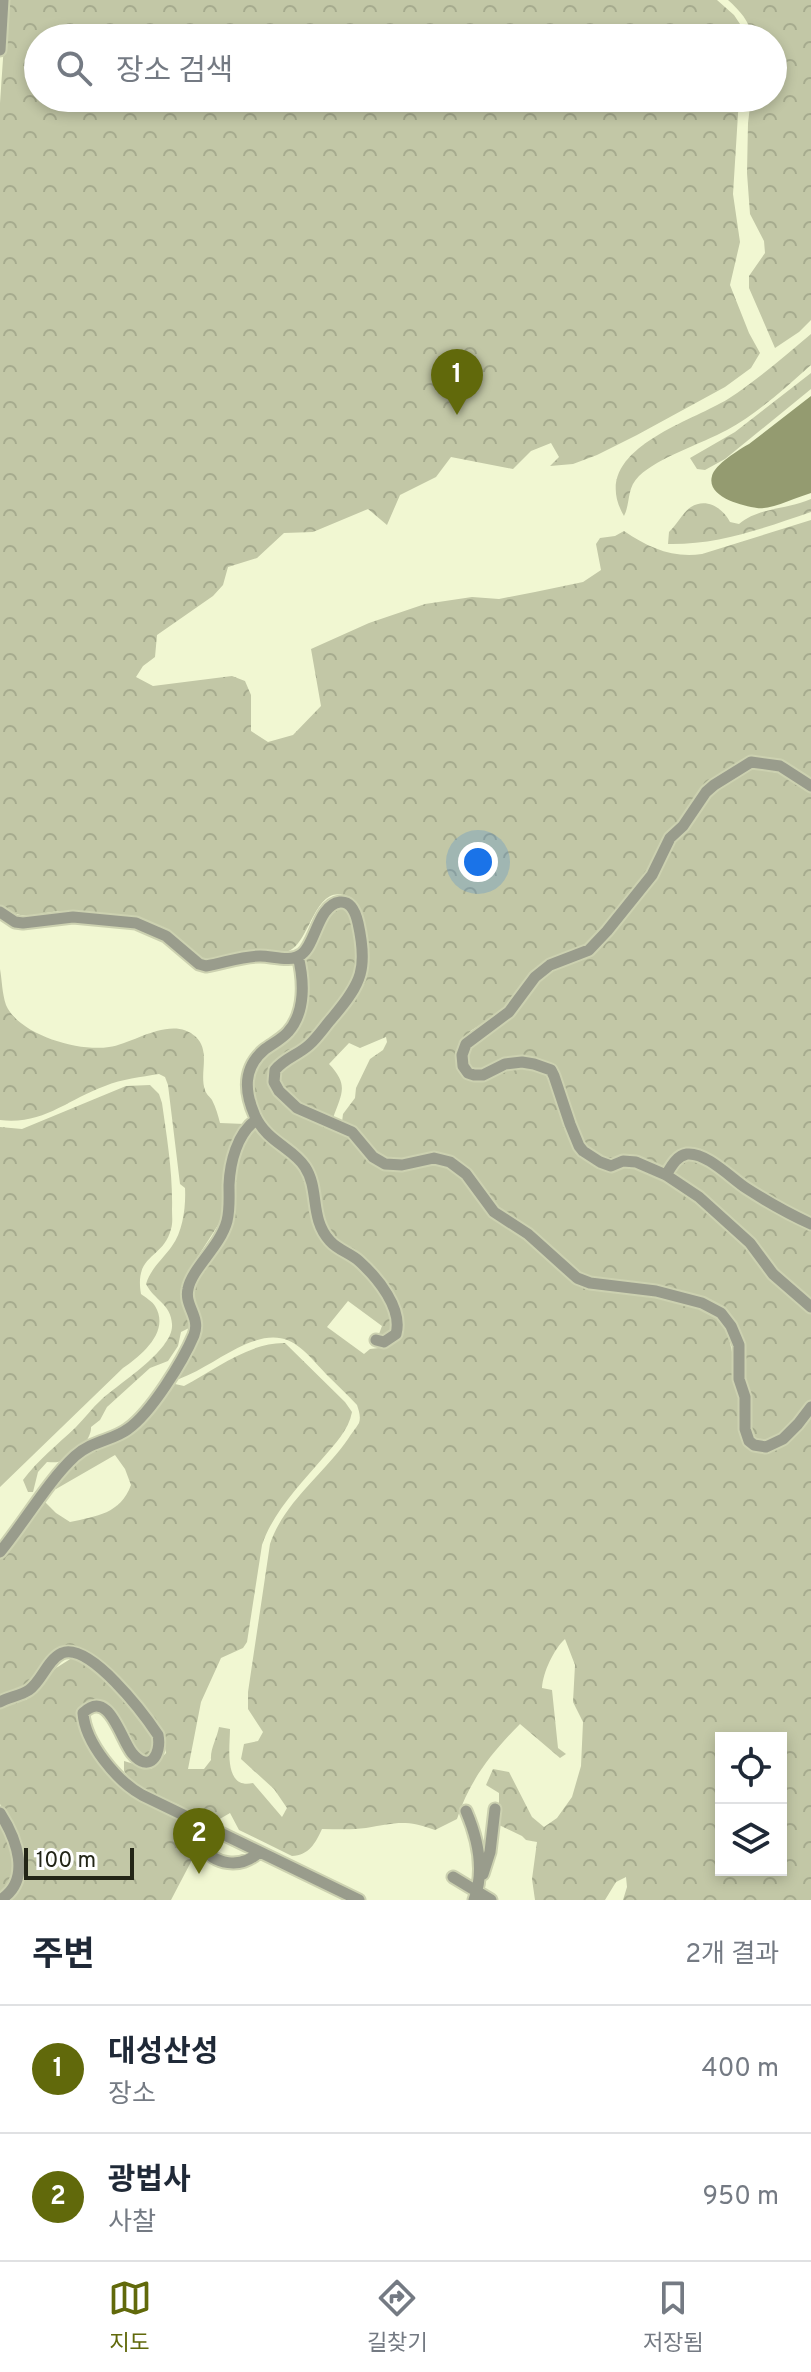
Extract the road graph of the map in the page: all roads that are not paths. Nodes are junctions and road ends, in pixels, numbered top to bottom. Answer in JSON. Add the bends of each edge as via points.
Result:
{"nodes":[{"id":1,"x":3,"y":0,"type":"edge"},
{"id":2,"x":0,"y":50,"type":"edge"},
{"id":3,"x":811,"y":786,"type":"edge"},
{"id":4,"x":0,"y":912,"type":"edge"},
{"id":5,"x":298,"y":956,"type":"junction"},
{"id":6,"x":256,"y":1120,"type":"junction"},
{"id":7,"x":666,"y":1175,"type":"junction"},
{"id":8,"x":811,"y":1224,"type":"edge"},
{"id":9,"x":811,"y":1307,"type":"edge"},
{"id":10,"x":376,"y":1340,"type":"dead end"},
{"id":11,"x":811,"y":1407,"type":"edge"},
{"id":12,"x":0,"y":1552,"type":"edge"},
{"id":13,"x":0,"y":1702,"type":"edge"},
{"id":14,"x":495,"y":1809,"type":"dead end"},
{"id":15,"x":466,"y":1811,"type":"dead end"},
{"id":16,"x":0,"y":1813,"type":"edge"},
{"id":17,"x":205,"y":1825,"type":"junction"},
{"id":18,"x":259,"y":1852,"type":"junction"},
{"id":19,"x":453,"y":1877,"type":"dead end"},
{"id":20,"x":480,"y":1878,"type":"junction"},
{"id":21,"x":475,"y":1896,"type":"edge"},
{"id":22,"x":0,"y":1900,"type":"edge"},
{"id":23,"x":359,"y":1900,"type":"edge"},
{"id":24,"x":491,"y":1900,"type":"edge"}],
"edges":[{"from":1,"to":2,"type":"street"},
{"from":3,"to":7,"type":"street","via":[[780,766],[751,762],[714,785],[670,838],[652,875],[589,950],[550,965],[509,1012],[466,1044],[463,1066],[474,1075],[522,1062],[551,1070],[583,1151],[611,1166],[630,1160]]},
{"from":4,"to":5,"type":"street","via":[[23,923],[73,917],[136,923],[166,936],[206,966],[259,956]]},
{"from":5,"to":6,"type":"street","via":[[304,980],[297,1019],[248,1071]]},
{"from":5,"to":11,"type":"street","via":[[331,907],[346,902],[354,909],[362,964],[355,990],[312,1042],[280,1064],[273,1076],[279,1091],[297,1108],[352,1132],[385,1164],[434,1158],[450,1162],[466,1174],[494,1212],[577,1278],[656,1291],[721,1313],[739,1345],[745,1429],[754,1445],[766,1447],[783,1439]]},
{"from":6,"to":10,"type":"street","via":[[306,1167],[321,1230],[359,1261],[393,1306],[396,1334],[384,1342]]},
{"from":6,"to":12,"type":"street","via":[[236,1149],[220,1239],[188,1288],[197,1321],[178,1365],[129,1429],[93,1444],[66,1465]]},
{"from":7,"to":8,"type":"street","via":[[682,1155],[703,1158]]},
{"from":7,"to":9,"type":"street","via":[[734,1227],[773,1274]]},
{"from":13,"to":17,"type":"street","via":[[31,1689],[65,1652],[84,1656],[101,1667],[158,1735],[158,1755],[143,1762],[104,1708],[97,1705],[83,1713],[109,1768],[131,1789]]},
{"from":14,"to":20,"type":"street","via":[[490,1852]]},
{"from":15,"to":20,"type":"street","via":[[475,1832]]},
{"from":16,"to":22,"type":"street","via":[[15,1842],[19,1872],[13,1890]]},
{"from":17,"to":18,"type":"street"},
{"from":17,"to":18,"type":"street","via":[[201,1844],[217,1860],[238,1864]]},
{"from":18,"to":23,"type":"street"},
{"from":19,"to":21,"type":"street"},
{"from":20,"to":21,"type":"street"},
{"from":21,"to":24,"type":"street"}]}
